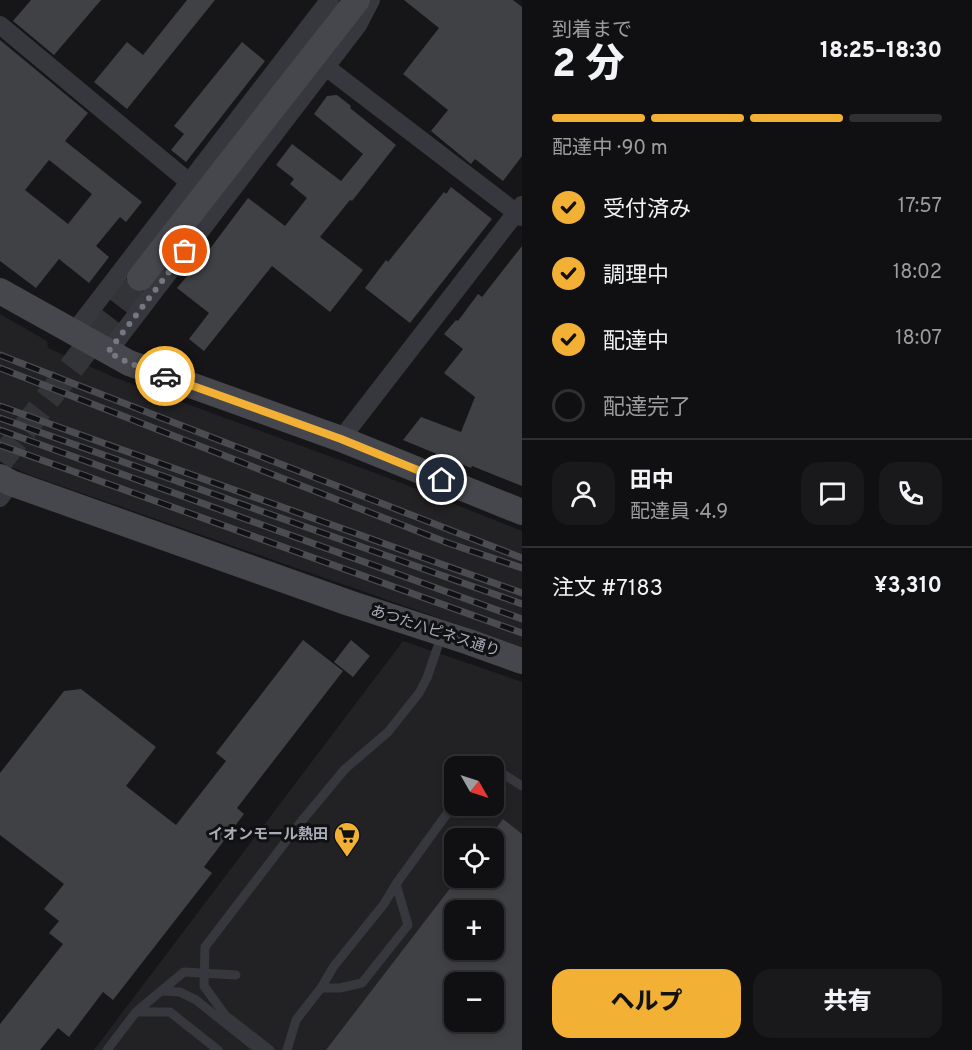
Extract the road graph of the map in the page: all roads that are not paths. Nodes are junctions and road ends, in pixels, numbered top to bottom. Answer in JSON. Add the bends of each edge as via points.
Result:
{"nodes":[{"id":1,"x":330,"y":0,"type":"edge"},
{"id":2,"x":357,"y":0,"type":"edge"},
{"id":3,"x":370,"y":0,"type":"edge"},
{"id":4,"x":0,"y":25,"type":"edge"},
{"id":5,"x":326,"y":67,"type":"junction"},
{"id":6,"x":189,"y":182,"type":"junction"},
{"id":7,"x":520,"y":212,"type":"edge"},
{"id":8,"x":140,"y":278,"type":"tunnel mouth"},
{"id":9,"x":0,"y":291,"type":"edge"},
{"id":10,"x":74,"y":332,"type":"junction"},
{"id":11,"x":108,"y":352,"type":"junction"},
{"id":12,"x":341,"y":439,"type":"junction"},
{"id":13,"x":4,"y":486,"type":"edge"},
{"id":14,"x":522,"y":512,"type":"edge"},
{"id":15,"x":442,"y":633,"type":"junction"},
{"id":16,"x":522,"y":661,"type":"edge"},
{"id":17,"x":504,"y":775,"type":"edge"},
{"id":18,"x":522,"y":786,"type":"edge"},
{"id":19,"x":445,"y":816,"type":"edge"},
{"id":20,"x":396,"y":884,"type":"junction"},
{"id":21,"x":236,"y":975,"type":"dead end"},
{"id":22,"x":321,"y":988,"type":"junction"},
{"id":23,"x":161,"y":991,"type":"junction"},
{"id":24,"x":136,"y":1012,"type":"junction"},
{"id":25,"x":107,"y":1050,"type":"edge"},
{"id":26,"x":218,"y":1050,"type":"edge"},
{"id":27,"x":259,"y":1050,"type":"edge"},
{"id":28,"x":270,"y":1050,"type":"edge"},
{"id":29,"x":287,"y":1050,"type":"edge"}],
"edges":[{"from":1,"to":6,"type":"street"},
{"from":2,"to":8,"type":"street"},
{"from":3,"to":5,"type":"street","via":[[358,25]]},
{"from":4,"to":6,"type":"street"},
{"from":5,"to":7,"type":"street"},
{"from":5,"to":11,"type":"street"},
{"from":6,"to":10,"type":"street"},
{"from":7,"to":12,"type":"street"},
{"from":9,"to":10,"type":"street"},
{"from":10,"to":11,"type":"street"},
{"from":11,"to":12,"type":"street"},
{"from":12,"to":14,"type":"street"},
{"from":13,"to":15,"type":"street","name":"あつたハピネス通り"},
{"from":15,"to":16,"type":"street","name":"あつたハピネス通り"},
{"from":15,"to":28,"type":"lane","bridge":true,"via":[[418,693],[388,732],[345,769],[205,947],[204,986],[225,1015]]},
{"from":17,"to":18,"type":"lane"},
{"from":19,"to":20,"type":"lane"},
{"from":20,"to":22,"type":"lane"},
{"from":20,"to":22,"type":"lane","via":[[408,925],[362,983]]},
{"from":21,"to":23,"type":"lane","via":[[184,972]]},
{"from":22,"to":29,"type":"lane","via":[[296,1020]]},
{"from":23,"to":24,"type":"lane"},
{"from":23,"to":27,"type":"lane","via":[[180,992],[196,1000]]},
{"from":24,"to":25,"type":"lane"},
{"from":24,"to":26,"type":"lane","via":[[170,1012]]}]}
